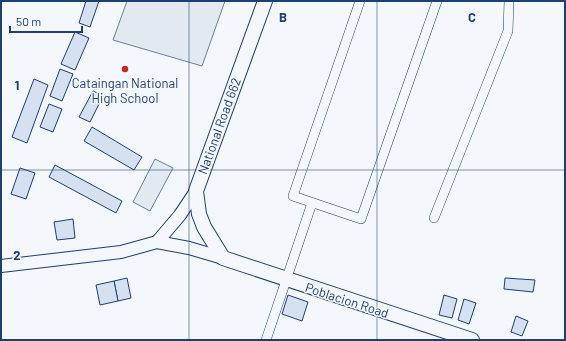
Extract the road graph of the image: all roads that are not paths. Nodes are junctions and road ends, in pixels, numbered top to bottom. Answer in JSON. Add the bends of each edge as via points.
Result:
{"nodes":[{"id":1,"x":265,"y":1,"type":"edge"},
{"id":2,"x":360,"y":1,"type":"edge"},
{"id":3,"x":437,"y":1,"type":"edge"},
{"id":4,"x":510,"y":1,"type":"edge"},
{"id":5,"x":196,"y":191,"type":"junction"},
{"id":6,"x":312,"y":203,"type":"junction"},
{"id":7,"x":434,"y":218,"type":"dead end"},
{"id":8,"x":157,"y":242,"type":"junction"},
{"id":9,"x":223,"y":258,"type":"junction"},
{"id":10,"x":1,"y":266,"type":"edge"},
{"id":11,"x":286,"y":280,"type":"junction"},
{"id":12,"x":266,"y":340,"type":"edge"},
{"id":13,"x":472,"y":340,"type":"edge"}],
"edges":[{"from":1,"to":5,"type":"main road","name":"National Road 662"},
{"from":2,"to":6,"type":"street","via":[[293,196]]},
{"from":3,"to":6,"type":"street","via":[[361,219]]},
{"from":4,"to":7,"type":"street","via":[[508,31]]},
{"from":5,"to":8,"type":"main road","name":"National Road 662","via":[[180,216]]},
{"from":5,"to":9,"type":"main road","via":[[199,214]]},
{"from":6,"to":11,"type":"street"},
{"from":8,"to":9,"type":"main road","name":"Poblacion Road"},
{"from":8,"to":10,"type":"main road","via":[[121,252]]},
{"from":9,"to":11,"type":"main road","name":"Poblacion Road"},
{"from":11,"to":12,"type":"street"},
{"from":11,"to":13,"type":"main road","name":"Poblacion Road"}]}
